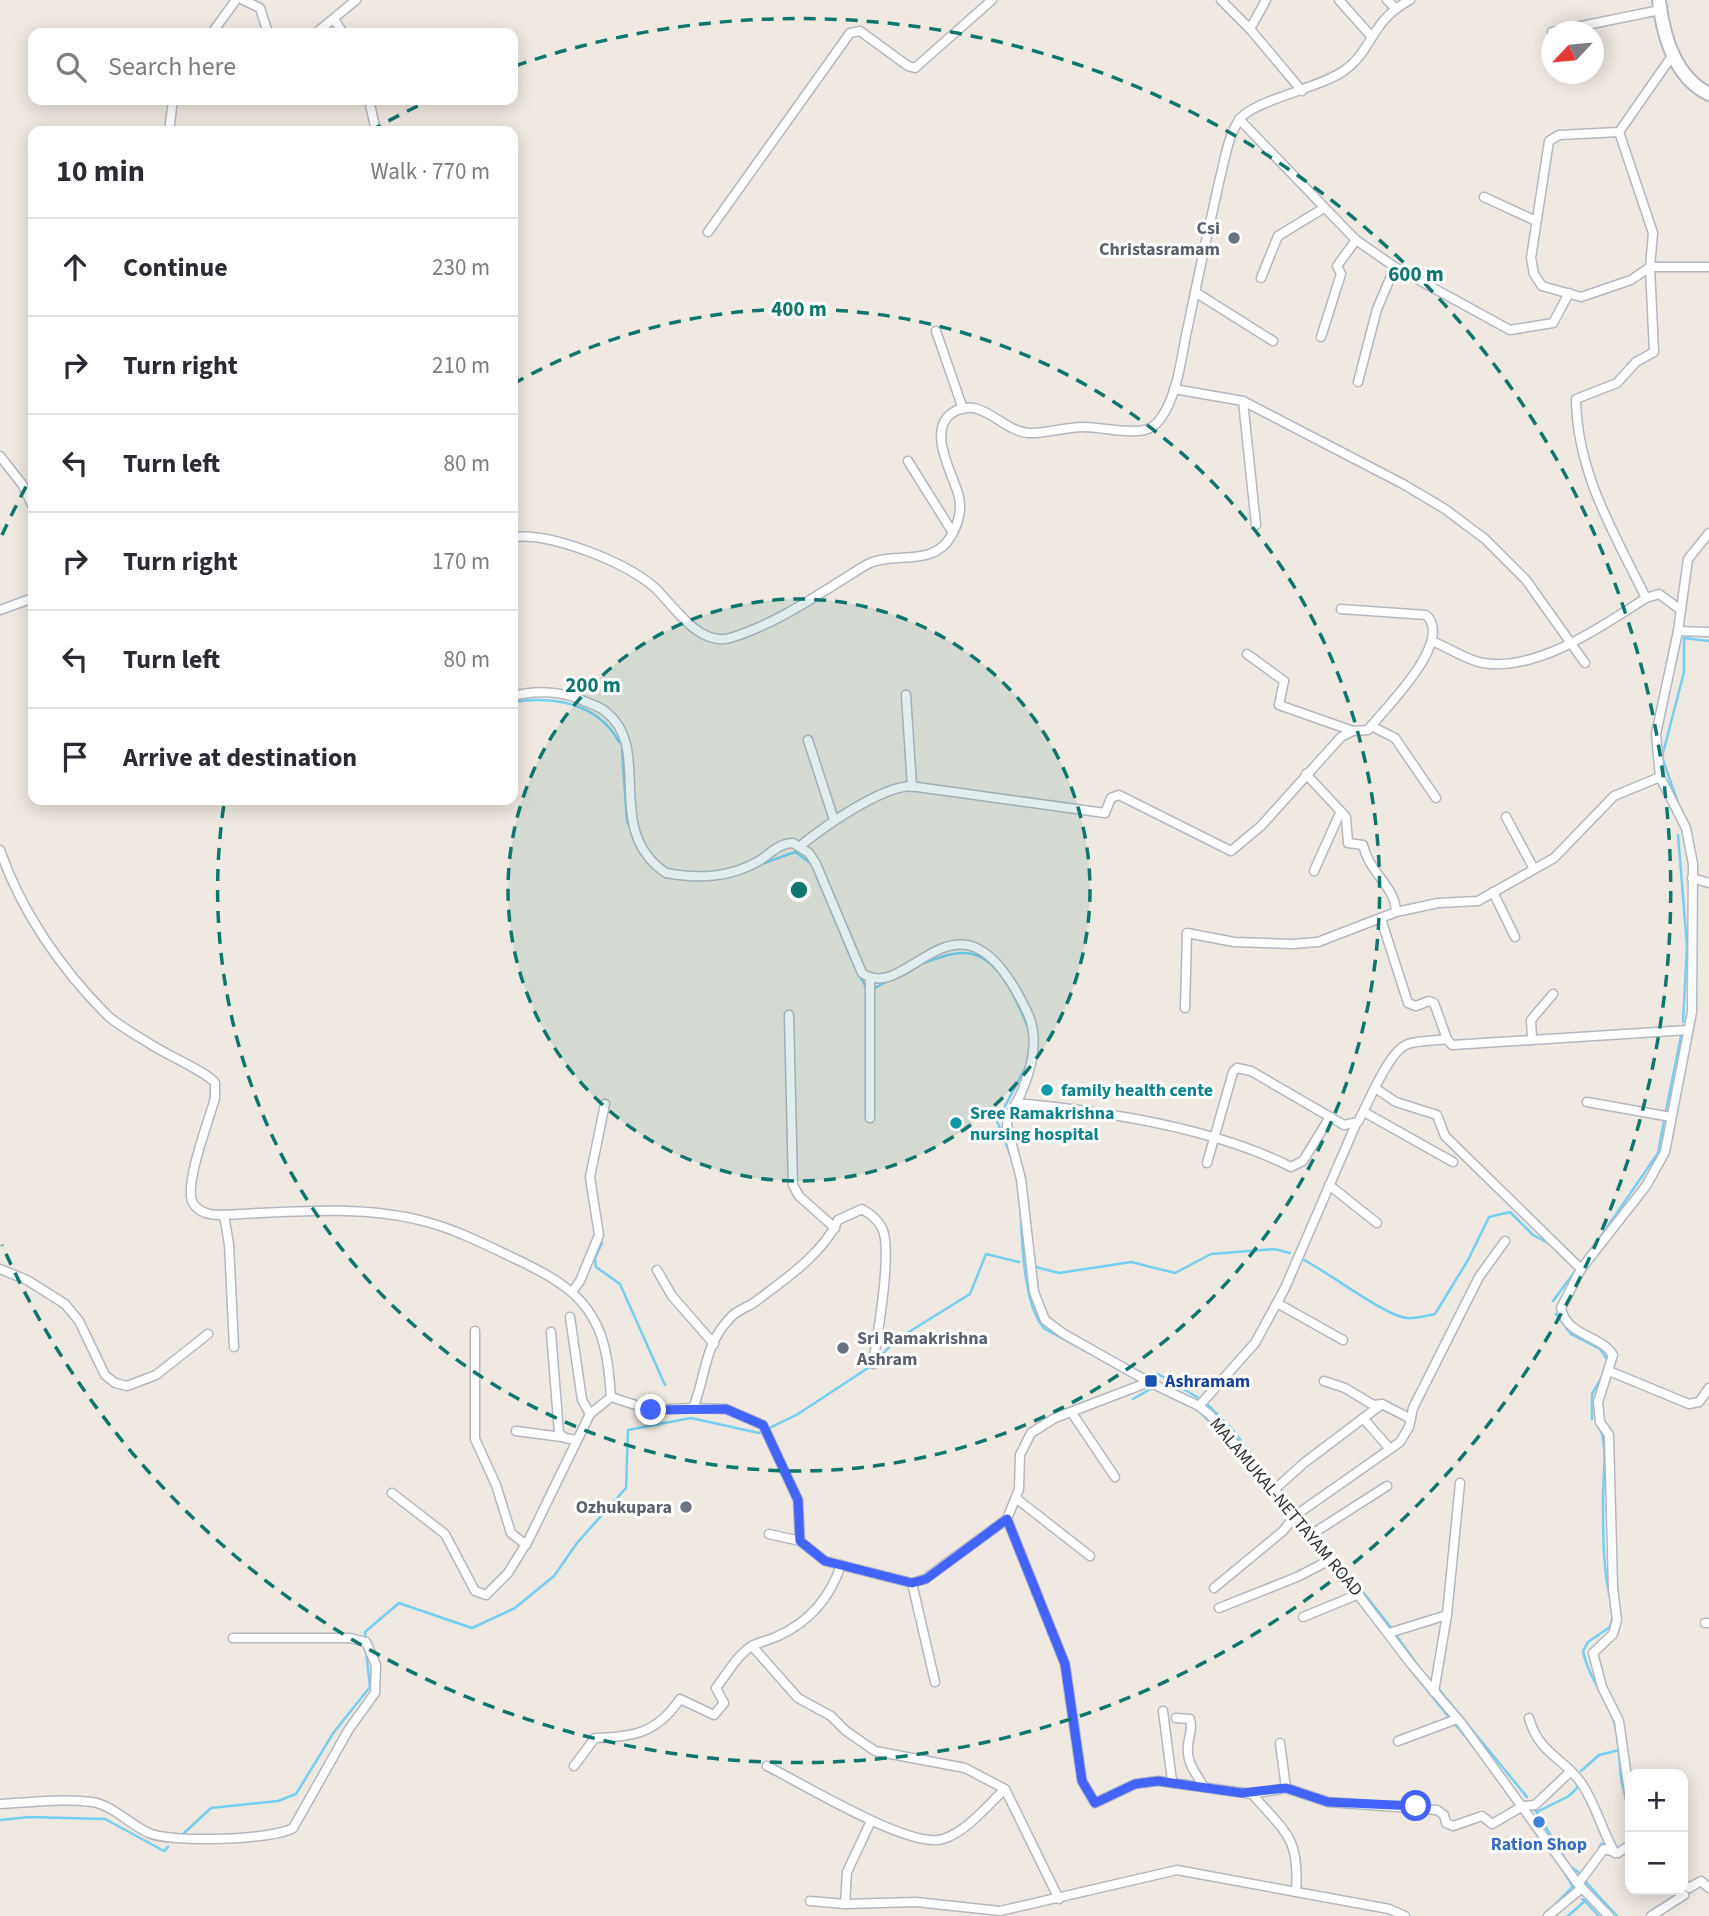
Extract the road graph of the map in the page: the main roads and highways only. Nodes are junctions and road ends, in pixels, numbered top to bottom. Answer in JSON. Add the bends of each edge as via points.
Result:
{"nodes":[{"id":1,"x":1660,"y":5,"type":"edge"},
{"id":2,"x":1709,"y":94,"type":"edge"}],
"edges":[{"from":1,"to":2,"type":"main road","via":[[1672,56]]}]}
